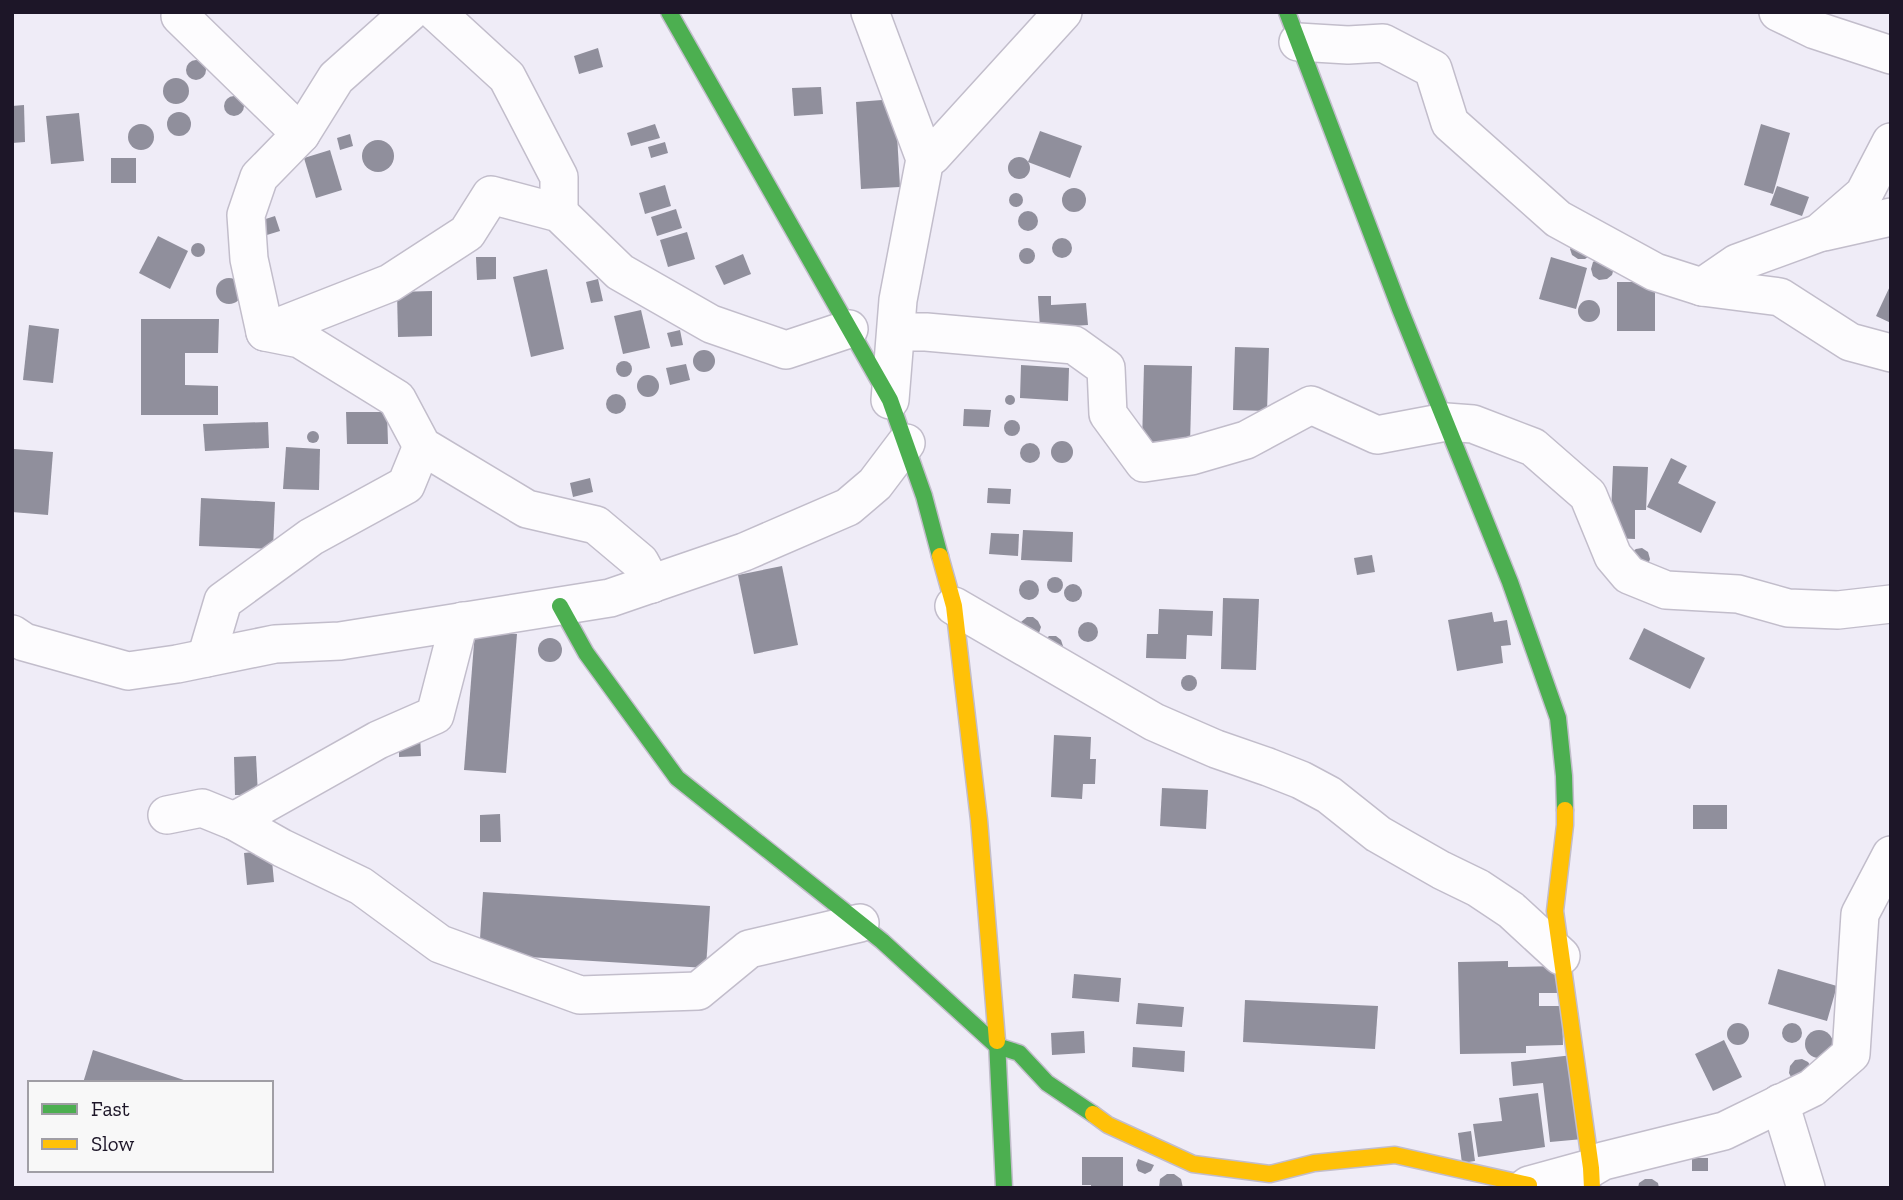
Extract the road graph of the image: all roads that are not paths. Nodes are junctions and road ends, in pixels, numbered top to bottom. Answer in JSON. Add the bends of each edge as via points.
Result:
{"nodes":[{"id":1,"x":410,"y":12,"type":"edge"},
{"id":2,"x":436,"y":12,"type":"edge"},
{"id":3,"x":669,"y":12,"type":"edge"},
{"id":4,"x":870,"y":12,"type":"edge"},
{"id":5,"x":1063,"y":12,"type":"edge"},
{"id":6,"x":1778,"y":12,"type":"edge"},
{"id":7,"x":180,"y":16,"type":"dead end"},
{"id":8,"x":1293,"y":27,"type":"edge"},
{"id":9,"x":1891,"y":55,"type":"edge"},
{"id":10,"x":301,"y":134,"type":"junction"},
{"id":11,"x":1891,"y":142,"type":"edge"},
{"id":12,"x":925,"y":159,"type":"junction"},
{"id":13,"x":559,"y":213,"type":"junction"},
{"id":14,"x":1891,"y":217,"type":"edge"},
{"id":15,"x":1819,"y":233,"type":"junction"},
{"id":16,"x":1702,"y":287,"type":"junction"},
{"id":17,"x":849,"y":329,"type":"junction"},
{"id":18,"x":265,"y":332,"type":"junction"},
{"id":19,"x":896,"y":332,"type":"junction"},
{"id":20,"x":1891,"y":354,"type":"edge"},
{"id":21,"x":890,"y":400,"type":"junction"},
{"id":22,"x":1446,"y":422,"type":"junction"},
{"id":23,"x":906,"y":443,"type":"junction"},
{"id":24,"x":422,"y":446,"type":"junction"},
{"id":25,"x":652,"y":584,"type":"junction"},
{"id":26,"x":1891,"y":604,"type":"edge"},
{"id":27,"x":560,"y":606,"type":"junction"},
{"id":28,"x":954,"y":606,"type":"junction"},
{"id":29,"x":463,"y":621,"type":"junction"},
{"id":30,"x":12,"y":634,"type":"edge"},
{"id":31,"x":206,"y":658,"type":"junction"},
{"id":32,"x":166,"y":815,"type":"dead end"},
{"id":33,"x":234,"y":821,"type":"junction"},
{"id":34,"x":1891,"y":855,"type":"edge"},
{"id":35,"x":860,"y":923,"type":"junction"},
{"id":36,"x":1561,"y":956,"type":"junction"},
{"id":37,"x":997,"y":1046,"type":"junction"},
{"id":38,"x":1780,"y":1103,"type":"junction"},
{"id":39,"x":1592,"y":1178,"type":"edge"},
{"id":40,"x":1527,"y":1186,"type":"edge"},
{"id":41,"x":1004,"y":1188,"type":"edge"},
{"id":42,"x":1806,"y":1188,"type":"edge"}],
"edges":[{"from":1,"to":10,"type":"street","via":[[336,78]]},
{"from":2,"to":13,"type":"street","via":[[507,77],[559,177]]},
{"from":3,"to":17,"type":"street"},
{"from":4,"to":12,"type":"street"},
{"from":5,"to":12,"type":"street"},
{"from":6,"to":9,"type":"street","via":[[1815,30]]},
{"from":7,"to":10,"type":"street"},
{"from":8,"to":16,"type":"street","via":[[1349,45],[1383,43],[1433,69],[1450,123],[1558,219],[1655,272]]},
{"from":8,"to":22,"type":"street"},
{"from":10,"to":18,"type":"street","via":[[259,177],[246,215],[249,259]]},
{"from":11,"to":15,"type":"street","via":[[1864,194]]},
{"from":12,"to":19,"type":"street"},
{"from":13,"to":17,"type":"street","via":[[620,272],[711,324],[786,350]]},
{"from":13,"to":18,"type":"street","via":[[491,195],[467,233],[390,283]]},
{"from":14,"to":15,"type":"street"},
{"from":15,"to":16,"type":"street","via":[[1737,264]]},
{"from":16,"to":20,"type":"street","via":[[1780,298],[1850,342]]},
{"from":17,"to":21,"type":"street"},
{"from":18,"to":24,"type":"street","via":[[300,339],[397,399]]},
{"from":19,"to":21,"type":"street"},
{"from":19,"to":22,"type":"street","via":[[1074,345],[1106,368],[1108,414],[1144,463],[1191,456],[1246,440],[1311,405],[1377,435]]},
{"from":21,"to":23,"type":"street"},
{"from":22,"to":26,"type":"street","via":[[1473,424],[1533,447],[1588,495],[1613,556],[1629,575],[1666,590],[1738,594],[1788,608],[1838,610]]},
{"from":22,"to":36,"type":"street","via":[[1558,718],[1565,813],[1555,911]]},
{"from":23,"to":25,"type":"street","via":[[875,484],[848,507],[744,552]]},
{"from":23,"to":28,"type":"street"},
{"from":24,"to":25,"type":"street","via":[[527,509],[596,525],[640,562]]},
{"from":24,"to":31,"type":"street","via":[[406,485],[311,537],[223,601]]},
{"from":25,"to":27,"type":"street","via":[[610,598]]},
{"from":27,"to":29,"type":"street"},
{"from":27,"to":35,"type":"street","via":[[586,653],[677,778]]},
{"from":28,"to":36,"type":"street","via":[[1154,722],[1329,795],[1378,834],[1511,910]]},
{"from":28,"to":37,"type":"street","via":[[979,820]]},
{"from":29,"to":31,"type":"street","via":[[340,641],[275,643]]},
{"from":29,"to":33,"type":"street","via":[[435,715],[378,740]]},
{"from":30,"to":31,"type":"street","via":[[24,642],[128,671]]},
{"from":32,"to":33,"type":"street","via":[[202,808]]},
{"from":33,"to":35,"type":"street","via":[[361,886],[440,944],[580,995],[698,991],[750,948]]},
{"from":34,"to":38,"type":"street","via":[[1860,914],[1851,1054],[1812,1088]]},
{"from":35,"to":37,"type":"street"},
{"from":36,"to":39,"type":"street"},
{"from":37,"to":40,"type":"street","via":[[1019,1053],[1047,1083],[1108,1125],[1194,1164],[1270,1174],[1314,1163],[1395,1155]]},
{"from":37,"to":41,"type":"street"},
{"from":38,"to":39,"type":"street","via":[[1724,1131],[1603,1161]]},
{"from":38,"to":42,"type":"street"},
{"from":39,"to":40,"type":"street"}]}
